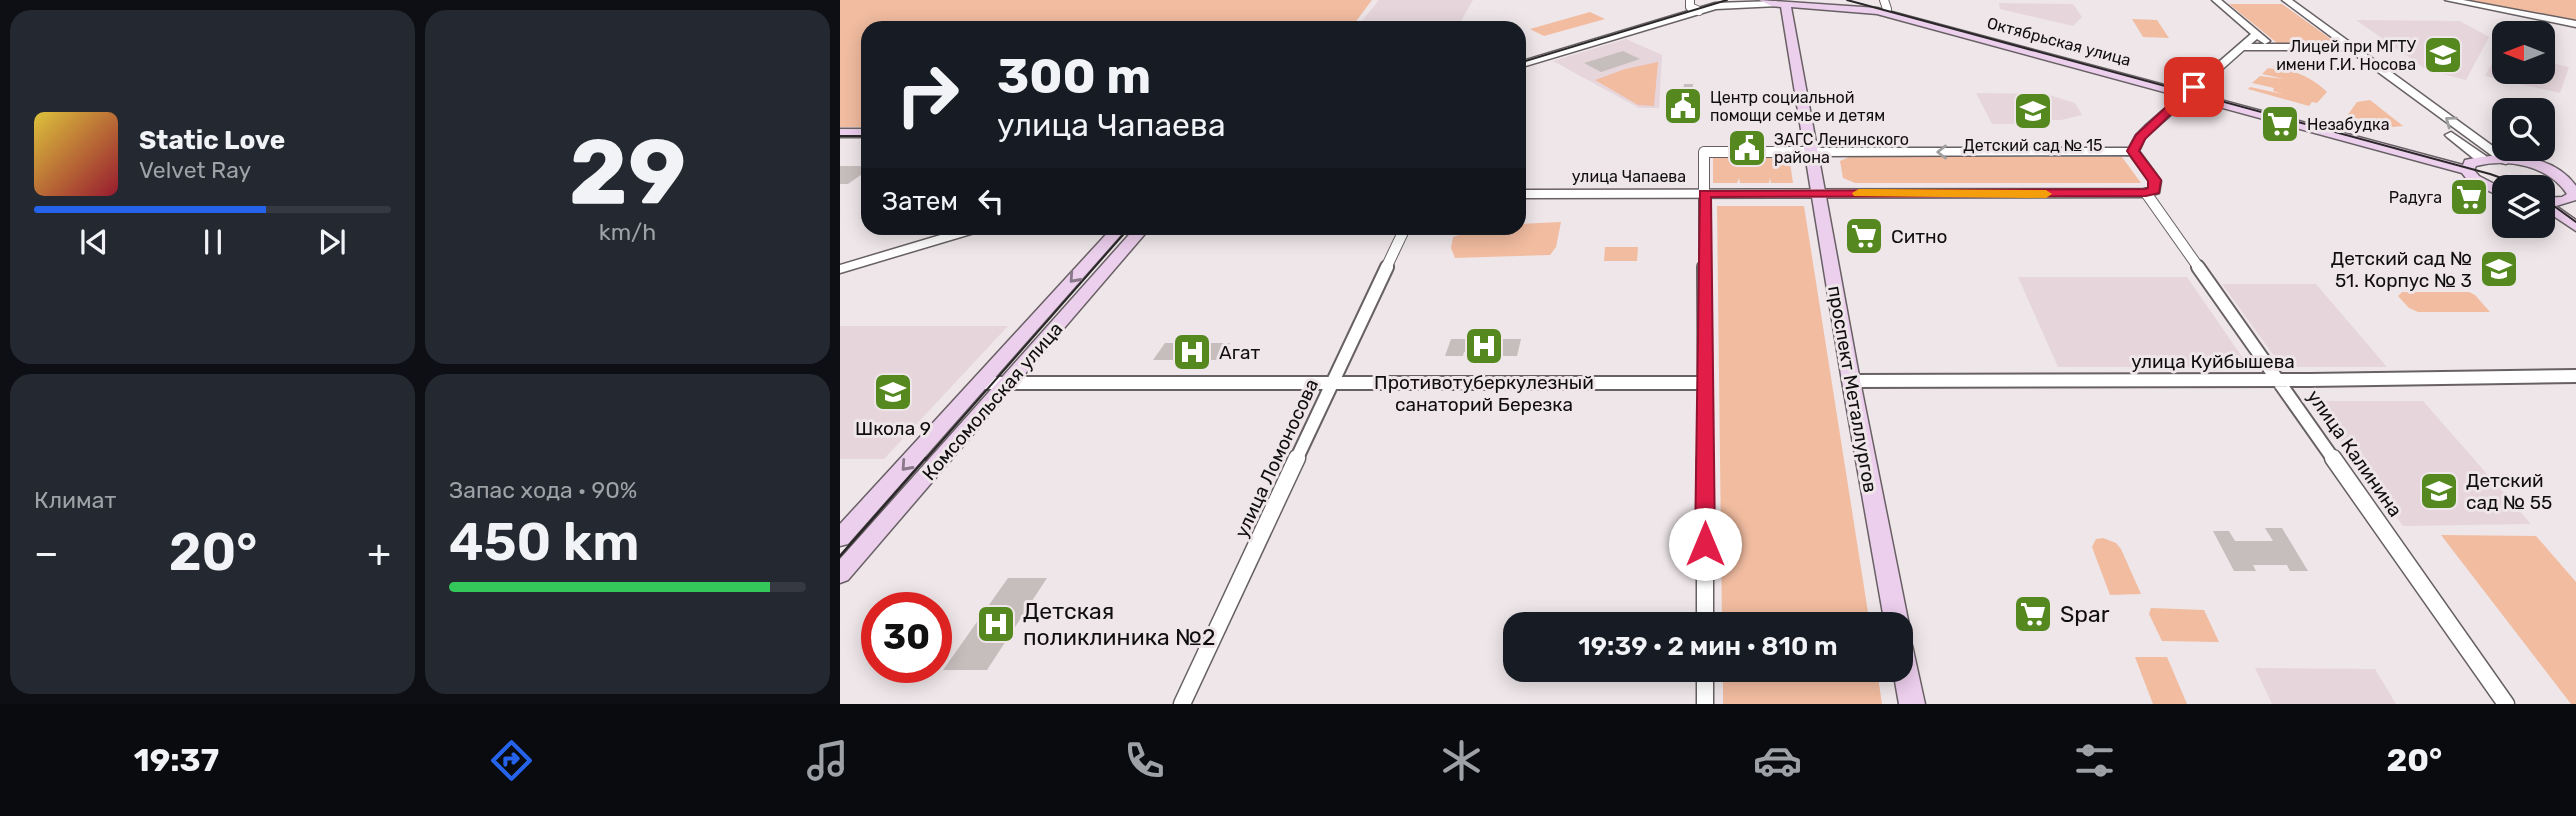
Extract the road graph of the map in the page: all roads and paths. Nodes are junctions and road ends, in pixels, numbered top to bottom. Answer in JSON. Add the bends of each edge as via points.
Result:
{"nodes":[{"id":1,"x":1711,"y":0,"type":"edge"},
{"id":2,"x":1764,"y":0,"type":"edge"},
{"id":3,"x":1859,"y":0,"type":"edge"},
{"id":4,"x":2216,"y":0,"type":"edge"},
{"id":5,"x":2286,"y":0,"type":"edge"},
{"id":6,"x":2449,"y":0,"type":"edge"},
{"id":7,"x":1807,"y":2,"type":"edge"},
{"id":8,"x":1885,"y":4,"type":"edge"},
{"id":9,"x":1781,"y":5,"type":"junction"},
{"id":10,"x":1693,"y":6,"type":"edge"},
{"id":11,"x":2576,"y":24,"type":"edge"},
{"id":12,"x":2257,"y":34,"type":"junction"},
{"id":13,"x":2242,"y":47,"type":"junction"},
{"id":14,"x":2272,"y":47,"type":"junction"},
{"id":15,"x":2334,"y":47,"type":"junction"},
{"id":16,"x":2349,"y":47,"type":"junction"},
{"id":17,"x":1526,"y":56,"type":"edge"},
{"id":18,"x":1526,"y":63,"type":"edge"},
{"id":19,"x":2189,"y":91,"type":"junction"},
{"id":20,"x":840,"y":132,"type":"edge"},
{"id":21,"x":861,"y":133,"type":"edge"},
{"id":22,"x":840,"y":140,"type":"edge"},
{"id":23,"x":861,"y":140,"type":"edge"},
{"id":24,"x":2492,"y":150,"type":"edge"},
{"id":25,"x":2133,"y":151,"type":"junction"},
{"id":26,"x":1812,"y":152,"type":"junction"},
{"id":27,"x":2498,"y":161,"type":"edge"},
{"id":28,"x":2510,"y":161,"type":"edge"},
{"id":29,"x":2473,"y":164,"type":"junction"},
{"id":30,"x":2492,"y":188,"type":"edge"},
{"id":31,"x":1704,"y":193,"type":"junction"},
{"id":32,"x":1819,"y":193,"type":"junction"},
{"id":33,"x":2146,"y":193,"type":"junction"},
{"id":34,"x":1526,"y":194,"type":"edge"},
{"id":35,"x":2573,"y":200,"type":"edge"},
{"id":36,"x":2555,"y":201,"type":"edge"},
{"id":37,"x":2555,"y":211,"type":"edge"},
{"id":38,"x":2576,"y":227,"type":"edge"},
{"id":39,"x":953,"y":235,"type":"edge"},
{"id":40,"x":1114,"y":235,"type":"edge"},
{"id":41,"x":1137,"y":235,"type":"edge"},
{"id":42,"x":1402,"y":235,"type":"edge"},
{"id":43,"x":840,"y":269,"type":"edge"},
{"id":44,"x":2576,"y":376,"type":"edge"},
{"id":45,"x":2278,"y":380,"type":"junction"},
{"id":46,"x":1851,"y":381,"type":"junction"},
{"id":47,"x":980,"y":383,"type":"junction"},
{"id":48,"x":1007,"y":383,"type":"junction"},
{"id":49,"x":1332,"y":383,"type":"junction"},
{"id":50,"x":1706,"y":383,"type":"junction"},
{"id":51,"x":840,"y":538,"type":"edge"},
{"id":52,"x":840,"y":574,"type":"edge"},
{"id":53,"x":1705,"y":612,"type":"edge"},
{"id":54,"x":1895,"y":612,"type":"edge"},
{"id":55,"x":1705,"y":682,"type":"edge"},
{"id":56,"x":1908,"y":682,"type":"edge"},
{"id":57,"x":1182,"y":704,"type":"edge"},
{"id":58,"x":1705,"y":704,"type":"edge"},
{"id":59,"x":1912,"y":704,"type":"edge"},
{"id":60,"x":2506,"y":704,"type":"edge"}],
"edges":[{"from":1,"to":10,"type":"street"},
{"from":2,"to":9,"type":"main road"},
{"from":3,"to":8,"type":"main road","name":"Октябрьская улица"},
{"from":4,"to":12,"type":"street"},
{"from":5,"to":16,"type":"street"},
{"from":6,"to":11,"type":"street"},
{"from":7,"to":9,"type":"main road"},
{"from":7,"to":19,"type":"main road","name":"Октябрьская улица","via":[[1877,11]]},
{"from":8,"to":19,"type":"main road","name":"Октябрьская улица"},
{"from":9,"to":10,"type":"street"},
{"from":9,"to":26,"type":"main road","name":"проспект Металлургов"},
{"from":10,"to":17,"type":"street"},
{"from":10,"to":18,"type":"street"},
{"from":12,"to":13,"type":"street"},
{"from":12,"to":14,"type":"street"},
{"from":13,"to":14,"type":"street"},
{"from":13,"to":19,"type":"street"},
{"from":14,"to":15,"type":"street"},
{"from":15,"to":16,"type":"street"},
{"from":15,"to":29,"type":"street"},
{"from":24,"to":16,"type":"street","one_way":true},
{"from":19,"to":25,"type":"street","via":[[2140,137]]},
{"from":19,"to":29,"type":"main road","name":"Октябрьская улица"},
{"from":20,"to":21,"type":"main road"},
{"from":22,"to":23,"type":"main road"},
{"from":25,"to":26,"type":"street","one_way":true},
{"from":25,"to":33,"type":"street","via":[[2155,180],[2155,190]]},
{"from":26,"to":31,"type":"street","via":[[1704,152]]},
{"from":26,"to":32,"type":"main road","name":"проспект Металлургов"},
{"from":27,"to":29,"type":"main road","name":"Октябрьская улица"},
{"from":28,"to":35,"type":"main road","name":"Октябрьская улица","via":[[2548,170],[2570,183]]},
{"from":29,"to":30,"type":"main road","name":"Октябрьская улица","via":[[2474,179]]},
{"from":31,"to":32,"type":"street","name":"улица Чапаева"},
{"from":31,"to":34,"type":"street","name":"улица Чапаева"},
{"from":31,"to":50,"type":"street"},
{"from":32,"to":33,"type":"street","name":"улица Чапаева"},
{"from":32,"to":46,"type":"main road","name":"проспект Металлургов"},
{"from":33,"to":45,"type":"street","name":"улица Калинина"},
{"from":35,"to":36,"type":"main road","name":"Октябрьская улица"},
{"from":37,"to":38,"type":"main road"},
{"from":39,"to":43,"type":"street"},
{"from":40,"to":47,"type":"main road","name":"Комсомольская улица","one_way":true},
{"from":41,"to":48,"type":"main road","name":"Комсомольская улица"},
{"from":42,"to":49,"type":"street","name":"улица Ломоносова"},
{"from":44,"to":45,"type":"street","name":"улица Куйбышева"},
{"from":45,"to":46,"type":"street","name":"улица Куйбышева"},
{"from":45,"to":60,"type":"street","name":"улица Калинина"},
{"from":46,"to":54,"type":"main road","name":"проспект Металлургов"},
{"from":47,"to":48,"type":"street"},
{"from":47,"to":51,"type":"main road","name":"Комсомольская улица","one_way":true},
{"from":48,"to":49,"type":"street"},
{"from":48,"to":52,"type":"main road","name":"Комсомольская улица"},
{"from":49,"to":50,"type":"street"},
{"from":49,"to":57,"type":"street","name":"улица Ломоносова"},
{"from":50,"to":53,"type":"street"},
{"from":55,"to":58,"type":"street"},
{"from":56,"to":59,"type":"main road"}]}
